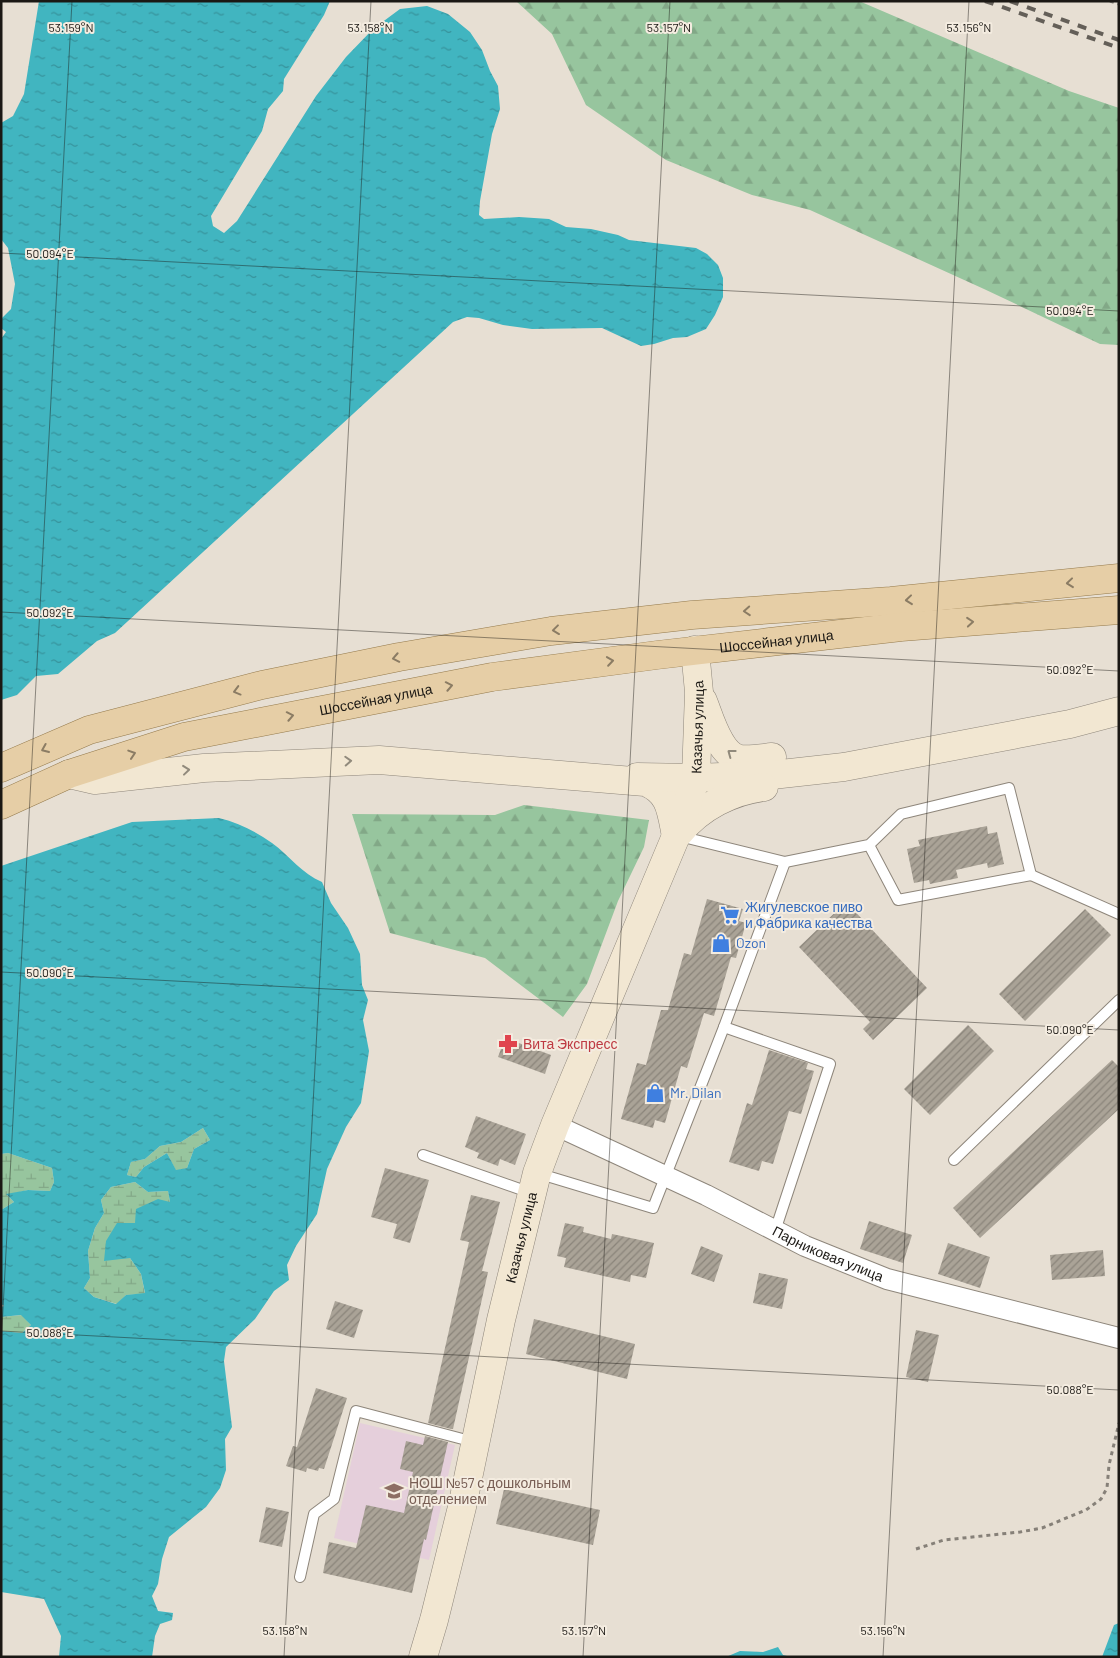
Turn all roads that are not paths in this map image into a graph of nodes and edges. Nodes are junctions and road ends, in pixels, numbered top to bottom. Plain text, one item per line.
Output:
1 (1119, 578) edge
2 (1119, 610) edge
3 (692, 615) junction
4 (695, 650) junction
5 (699, 692) junction
6 (1119, 711) edge
7 (900, 756) junction
8 (1, 768) edge
9 (828, 769) junction
10 (498, 770) junction
11 (69, 774) junction
12 (696, 778) junction
13 (1, 805) edge
14 (676, 836) junction
15 (870, 845) junction
16 (785, 862) junction
17 (1031, 875) junction
18 (1119, 914) edge
19 (1119, 1000) edge
20 (724, 1027) junction
21 (555, 1125) junction
22 (423, 1155) dead end
23 (954, 1160) dead end
24 (665, 1177) junction
25 (535, 1183) junction
26 (775, 1231) junction
27 (1119, 1338) edge
28 (475, 1443) junction
29 (300, 1577) dead end
30 (423, 1657) edge

1 -> 3 main road
4 -> 2 main road, Шоссейная улица
3 - 4 main road, Казачья улица
3 -> 8 main road
4 - 5 main road, Казачья улица
11 -> 4 main road, Шоссейная улица
7 -> 5 main road
5 - 12 main road, Казачья улица
6 - 7 main road
7 - 9 main road
9 - 12 main road
9 - 14 main road, Казачья улица
11 -> 10 main road
10 - 12 main road
10 - 14 main road
11 - 13 main road, Шоссейная улица
12 - 14 main road, Казачья улица
14 - 16 lane
14 - 21 main road, Казачья улица
15 - 16 lane
15 - 17 lane
15 - 17 lane
16 - 20 lane
17 - 18 lane
19 - 23 lane
20 - 24 lane
20 - 26 lane
21 - 24 street, Парниковая улица
21 - 25 main road, Казачья улица
22 - 25 lane
24 - 25 lane
24 - 26 street, Парниковая улица
25 - 28 main road, Казачья улица
26 - 27 street, Парниковая улица
28 - 29 lane
28 - 30 main road, Казачья улица

